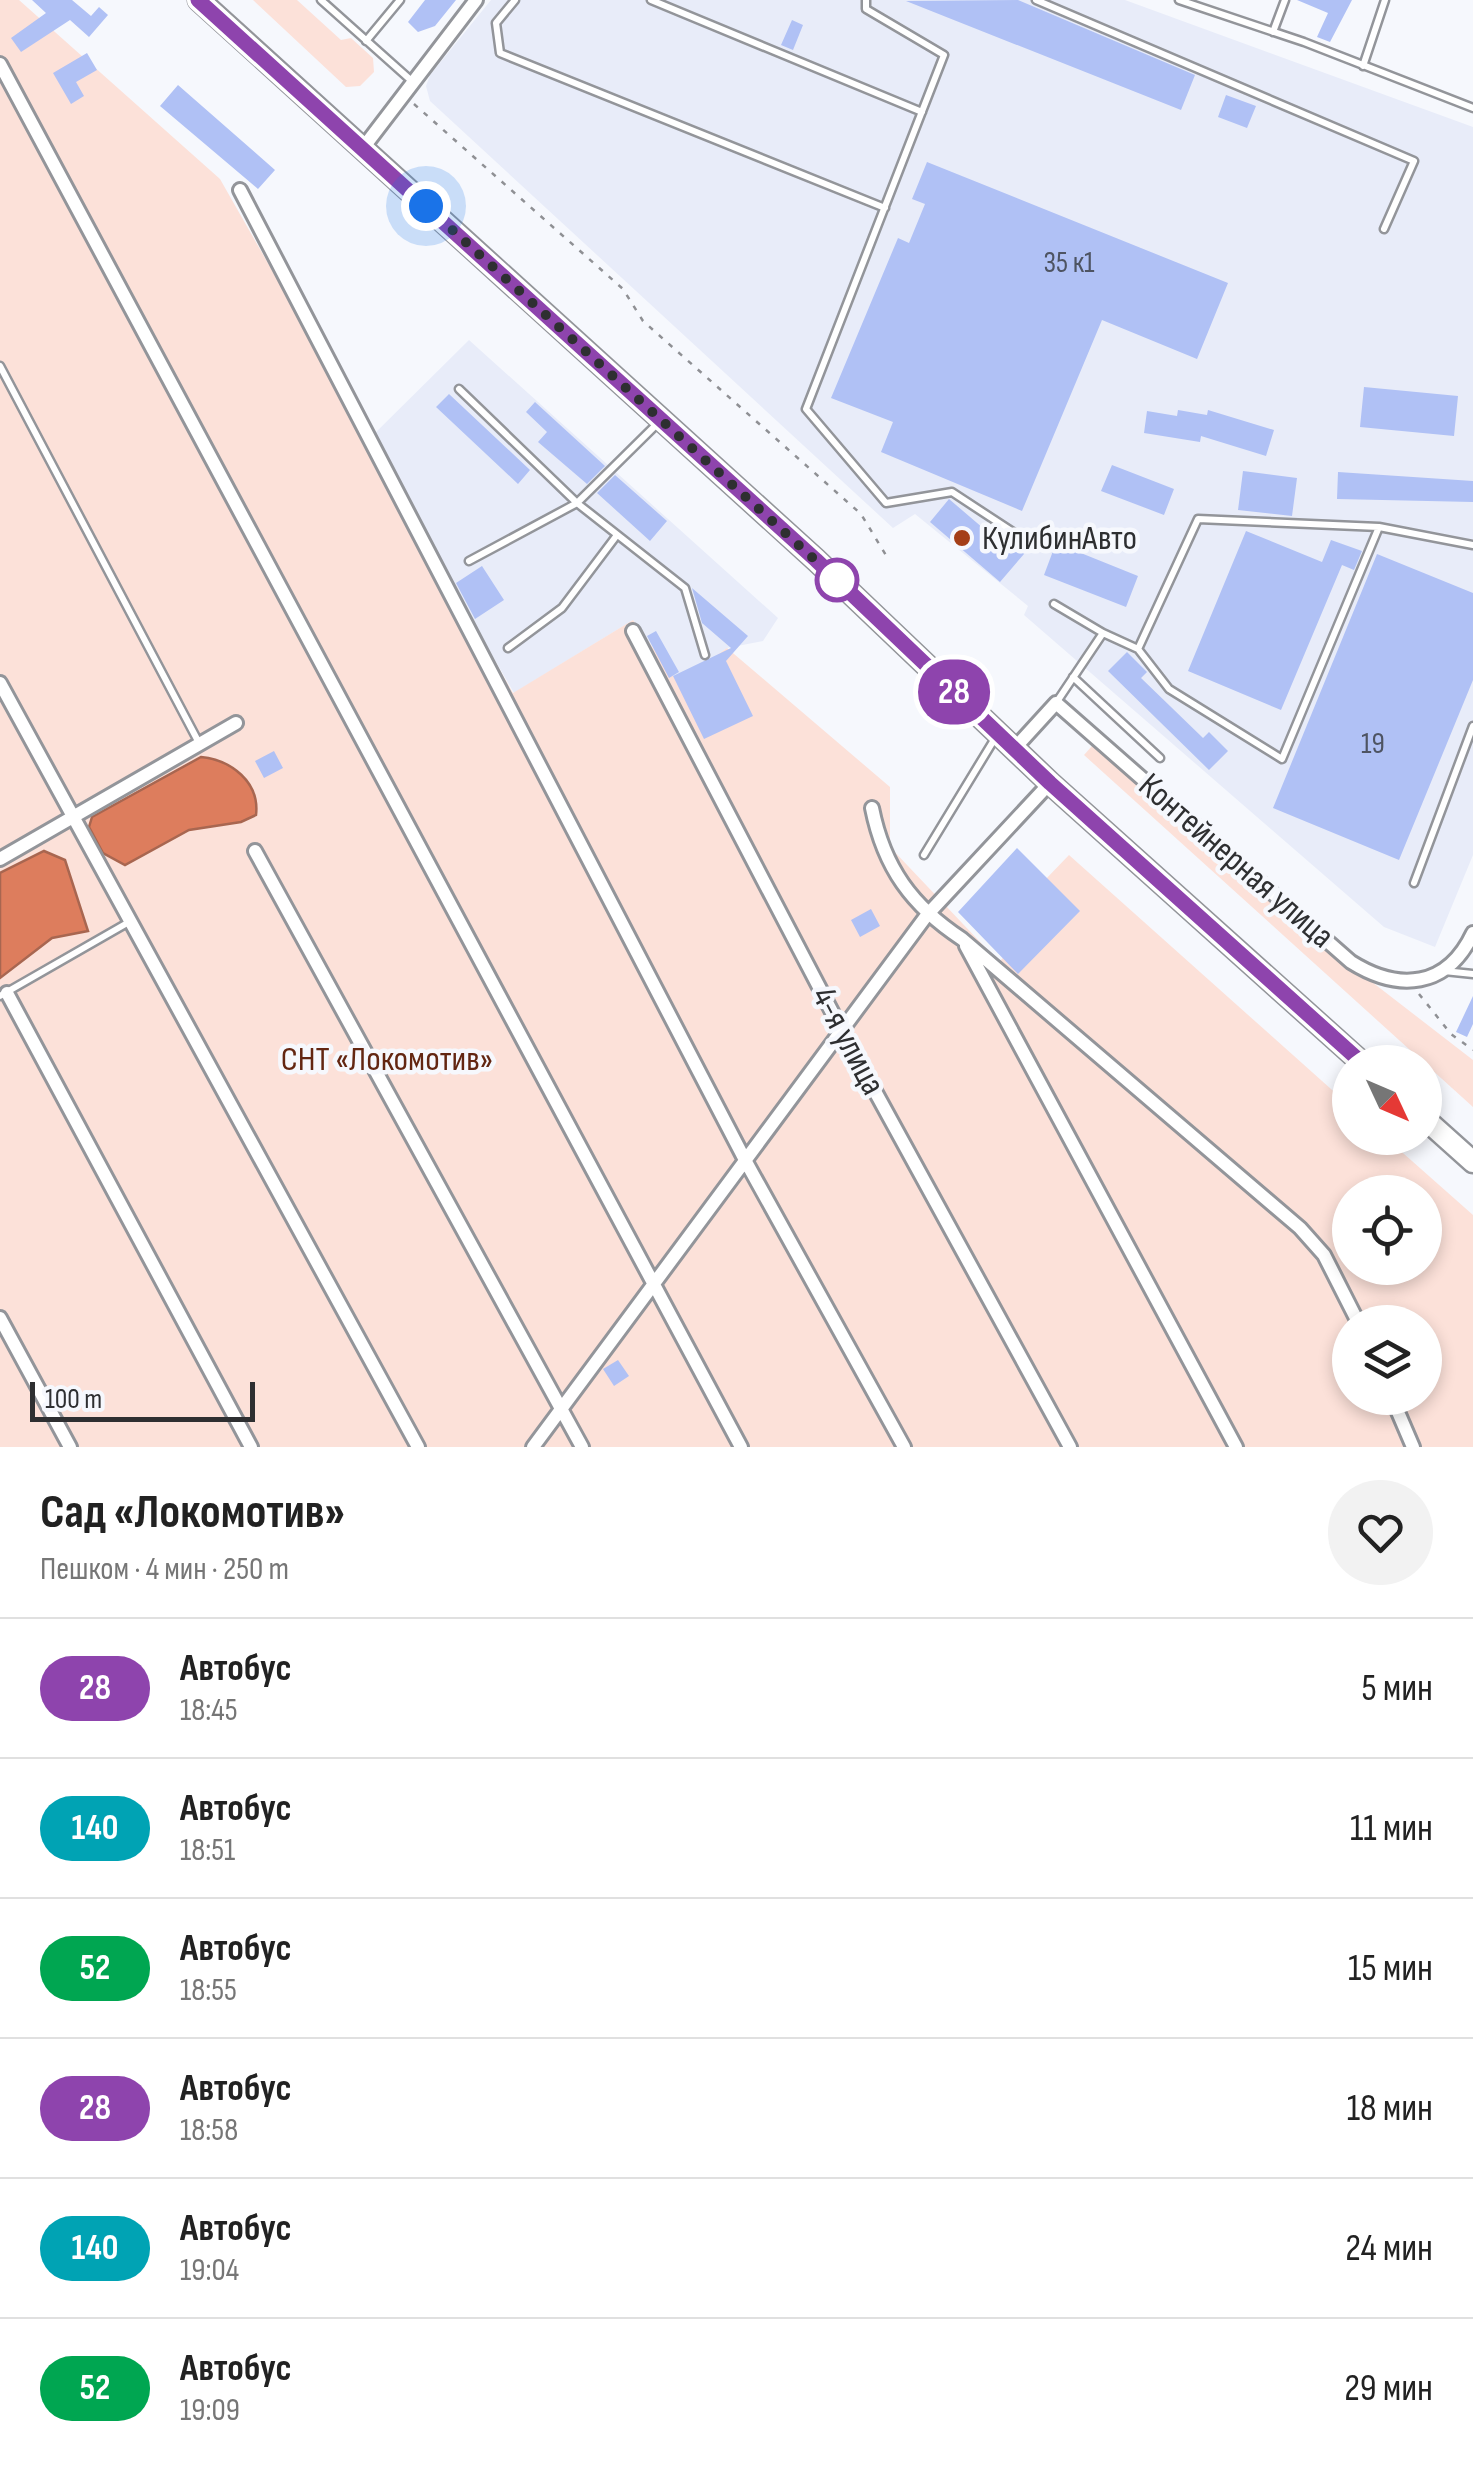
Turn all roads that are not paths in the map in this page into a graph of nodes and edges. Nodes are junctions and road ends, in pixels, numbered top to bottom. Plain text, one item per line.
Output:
1 (198, 0) edge
2 (321, 0) edge
3 (400, 0) edge
4 (476, 0) edge
5 (515, 0) edge
6 (650, 0) edge
7 (866, 0) edge
8 (1036, 0) edge
9 (1180, 0) edge
10 (1285, 0) edge
11 (1385, 0) edge
12 (1273, 32) junction
13 (366, 41) junction
14 (0, 64) edge
15 (1363, 66) junction
16 (415, 84) junction
17 (1473, 108) edge
18 (922, 112) junction
19 (363, 148) junction
20 (240, 190) dead end
21 (885, 208) junction
22 (1384, 229) dead end
23 (0, 366) edge
24 (459, 390) dead end
25 (662, 420) junction
26 (577, 503) junction
27 (1379, 527) junction
28 (617, 534) junction
29 (1028, 542) dead end
30 (1473, 545) edge
31 (470, 560) dead end
32 (1054, 604) dead end
33 (633, 631) dead end
34 (1103, 634) junction
35 (508, 648) dead end
36 (1138, 649) junction
37 (706, 655) dead end
38 (1073, 677) junction
39 (0, 683) edge
40 (1056, 703) junction
41 (236, 723) dead end
42 (1473, 726) edge
43 (998, 734) junction
44 (198, 741) junction
45 (1014, 750) junction
46 (1160, 758) dead end
47 (1050, 783) junction
48 (872, 808) dead end
49 (73, 818) junction
50 (255, 850) dead end
51 (924, 855) dead end
52 (0, 860) edge
53 (1414, 884) dead end
54 (927, 916) junction
55 (130, 922) junction
56 (1473, 933) edge
57 (962, 940) junction
58 (1443, 971) junction
59 (1473, 974) edge
60 (3, 994) edge
61 (842, 1031) junction
62 (1343, 1045) edge
63 (1442, 1135) edge
64 (745, 1160) junction
65 (1473, 1162) edge
66 (653, 1283) junction
67 (1349, 1305) edge
68 (0, 1318) edge
69 (560, 1406) junction
70 (1399, 1415) edge
71 (70, 1447) edge
72 (250, 1447) edge
73 (418, 1447) edge
74 (533, 1447) edge
75 (582, 1447) edge
76 (741, 1447) edge
77 (904, 1447) edge
78 (1070, 1447) edge
79 (1236, 1447) edge
80 (1413, 1447) edge

1 - 19 main road
2 - 13 lane
3 - 13 lane
4 - 16 street
5 - 21 lane
6 - 18 lane
7 - 18 lane
8 - 22 lane
9 - 12 lane
10 - 12 lane
11 - 15 lane
12 - 15 lane
13 - 16 lane
14 - 66 street
15 - 17 lane
16 - 19 street
18 - 21 lane
19 - 25 main road
20 - 64 street
21 - 29 lane
23 - 44 lane
24 - 26 lane
25 - 26 lane
25 - 43 main road
26 - 28 lane
26 - 31 lane
27 - 30 lane
27 - 36 lane
27 - 36 lane
28 - 35 lane
28 - 37 lane
32 - 34 lane
33 - 61 street, 4-я улица
34 - 36 lane
34 - 38 lane
38 - 40 lane
38 - 46 lane
39 - 49 street
40 - 45 street
40 - 58 street, Контейнерная улица
41 - 44 street
42 - 53 lane
43 - 45 main road
43 - 51 lane
44 - 49 street
45 - 47 main road
47 - 54 street
47 - 62 main road
48 - 54 street
49 - 52 street
49 - 55 street
50 - 69 street
54 - 57 street
54 - 61 street
55 - 60 lane
55 - 73 street
56 - 58 street
57 - 67 street
57 - 79 street
58 - 59 lane
60 - 72 street
61 - 64 street
61 - 78 street, 4-я улица
63 - 65 main road
64 - 66 street
64 - 77 street
66 - 69 street
66 - 76 street
68 - 71 street
69 - 74 street
69 - 75 street
70 - 80 street

